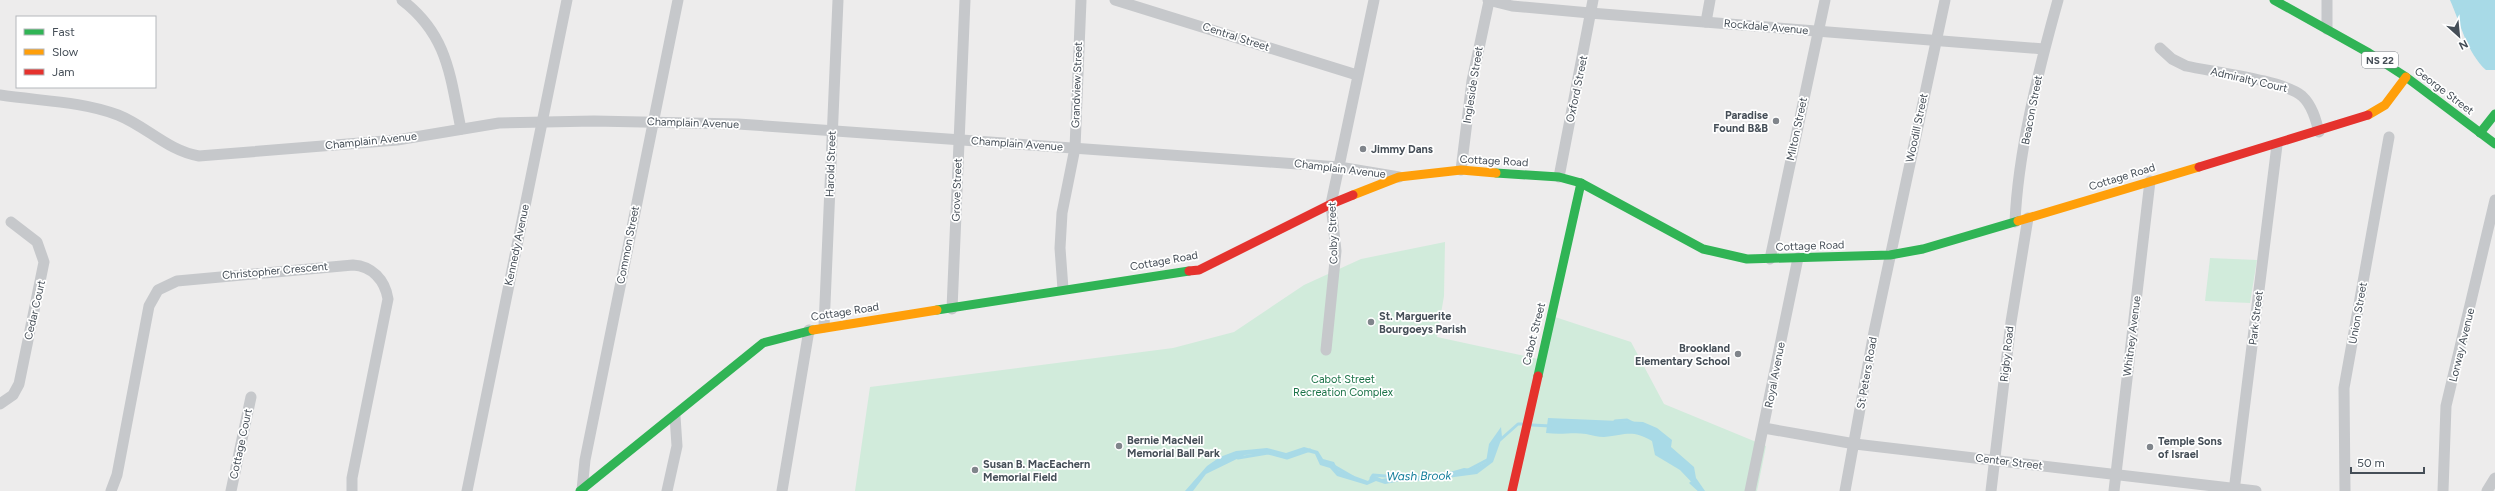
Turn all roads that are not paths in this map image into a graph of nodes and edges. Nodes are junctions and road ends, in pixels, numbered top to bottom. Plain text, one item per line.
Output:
1 (402, 0) edge
2 (568, 0) edge
3 (678, 0) edge
4 (838, 0) edge
5 (965, 0) edge
6 (1081, 0) edge
7 (1115, 0) edge
8 (1374, 0) edge
9 (1489, 0) edge
10 (1593, 0) edge
11 (1710, 0) edge
12 (1825, 0) edge
13 (1945, 0) edge
14 (2058, 0) edge
15 (2274, 0) edge
16 (2327, 0) edge
17 (1590, 13) junction
18 (1706, 22) junction
19 (2327, 29) junction
20 (1818, 32) junction
21 (1936, 41) junction
22 (2160, 48) dead end
23 (2044, 50) junction
24 (1357, 75) junction
25 (2406, 77) junction
26 (0, 95) edge
27 (2495, 114) edge
28 (543, 121) junction
29 (653, 122) junction
30 (461, 129) junction
31 (832, 130) junction
32 (2319, 132) junction
33 (2480, 133) junction
34 (2389, 137) dead end
35 (959, 140) junction
36 (2495, 144) edge
37 (2277, 145) junction
38 (1074, 148) junction
39 (1339, 167) junction
40 (1461, 170) junction
41 (1399, 177) junction
42 (1559, 177) junction
43 (2150, 181) junction
44 (1581, 183) junction
45 (2495, 200) edge
46 (1331, 204) junction
47 (2028, 218) junction
48 (11, 222) dead end
49 (2015, 222) junction
50 (1890, 255) junction
51 (1798, 258) junction
52 (1770, 259) junction
53 (1063, 289) junction
54 (952, 309) junction
55 (824, 327) junction
56 (809, 330) junction
57 (1326, 350) dead end
58 (251, 397) dead end
59 (0, 404) edge
60 (675, 416) junction
61 (1764, 428) junction
62 (1855, 444) junction
63 (1996, 461) junction
64 (2116, 475) junction
65 (2495, 478) edge
66 (581, 490) edge
67 (2234, 490) edge
68 (111, 491) edge
69 (231, 491) edge
70 (352, 491) edge
71 (467, 491) edge
72 (667, 491) edge
73 (782, 491) edge
74 (1512, 491) edge
75 (1750, 491) edge
76 (1845, 491) edge
77 (1991, 491) edge
78 (2114, 491) edge
79 (2256, 491) edge
80 (2345, 491) edge
81 (2356, 491) edge
82 (2443, 491) edge
83 (2488, 491) edge

1 - 30 street
2 - 28 street, Kennedy Avenue
3 - 29 street, Common Street
4 - 31 street, Harold Street
5 - 35 street, Grove Street
6 - 38 street, Grandview Street
7 - 24 street, Central Street
8 - 24 street, Colby Street
9 - 17 street, Rockdale Avenue
9 - 40 street, Ingleside Street
10 - 17 street, Oxford Street
11 - 18 street
12 - 20 street, Milton Street
13 - 21 street, Woodill Street
14 - 23 street, Beacon Street
15 - 19 main road, George Street / NS 22
16 - 19 street
17 - 18 street, Rockdale Avenue
17 - 42 street, Oxford Street
18 - 20 street, Rockdale Avenue
19 - 25 main road, George Street / NS 22
20 - 21 street, Rockdale Avenue
20 - 52 street, Milton Street
21 - 23 street, Rockdale Avenue
21 - 50 street, Woodill Street
22 - 32 street, Admiralty Court
23 - 49 street, Beacon Street
24 - 39 street, Colby Street
25 - 32 main road, Cottage Road
25 - 33 main road, George Street / NS 22
26 - 30 street, Champlain Avenue
27 - 33 main road
28 - 29 street, Champlain Avenue
28 - 30 street, Champlain Avenue
28 - 71 street, Kennedy Avenue
29 - 31 street, Champlain Avenue
29 - 66 street, Common Street
31 - 35 street, Champlain Avenue
31 - 55 street, Harold Street
32 - 37 main road, Cottage Road
33 - 36 main road, George Street / NS 22
34 - 80 street, Union Street
35 - 38 street, Champlain Avenue
35 - 54 street, Grove Street
37 - 43 main road, Cottage Road
37 - 67 street, Park Street
38 - 39 street, Champlain Avenue
38 - 53 street, Grandview Street
39 - 41 street, Champlain Avenue
39 - 46 street, Colby Street
40 - 41 main road, Cottage Road
40 - 42 main road, Cottage Road
41 - 46 main road, Cottage Road
42 - 44 main road, Cottage Road
43 - 47 main road, Cottage Road
43 - 64 street, Whitney Avenue
44 - 52 main road, Cottage Road
44 - 74 main road, Cabot Street
45 - 82 street, Lorway Avenue
46 - 53 main road, Cottage Road
46 - 57 street, Colby Street
47 - 49 main road, Cottage Road
47 - 63 street, Rigby Road
48 - 59 street, Cedar Court
49 - 50 main road, Cottage Road
50 - 51 main road, Cottage Road
50 - 62 street, St Peters Road
51 - 52 main road, Cottage Road
51 - 61 street, Royal Avenue
53 - 54 main road, Cottage Road
54 - 55 main road, Cottage Road
55 - 56 main road, Cottage Road
56 - 60 main road, Cottage Road
56 - 73 street
58 - 69 street, Cottage Court
60 - 66 main road, Cottage Road
60 - 72 street
61 - 62 street, Center Street
61 - 75 street, Royal Avenue
62 - 63 street, Center Street
62 - 76 street, St Peters Road
63 - 64 street, Center Street
63 - 77 street, Rigby Road
64 - 67 street, Center Street
64 - 78 street, Whitney Avenue
65 - 83 street
67 - 79 street, Center Street
68 - 70 street, Christopher Crescent
80 - 81 street

